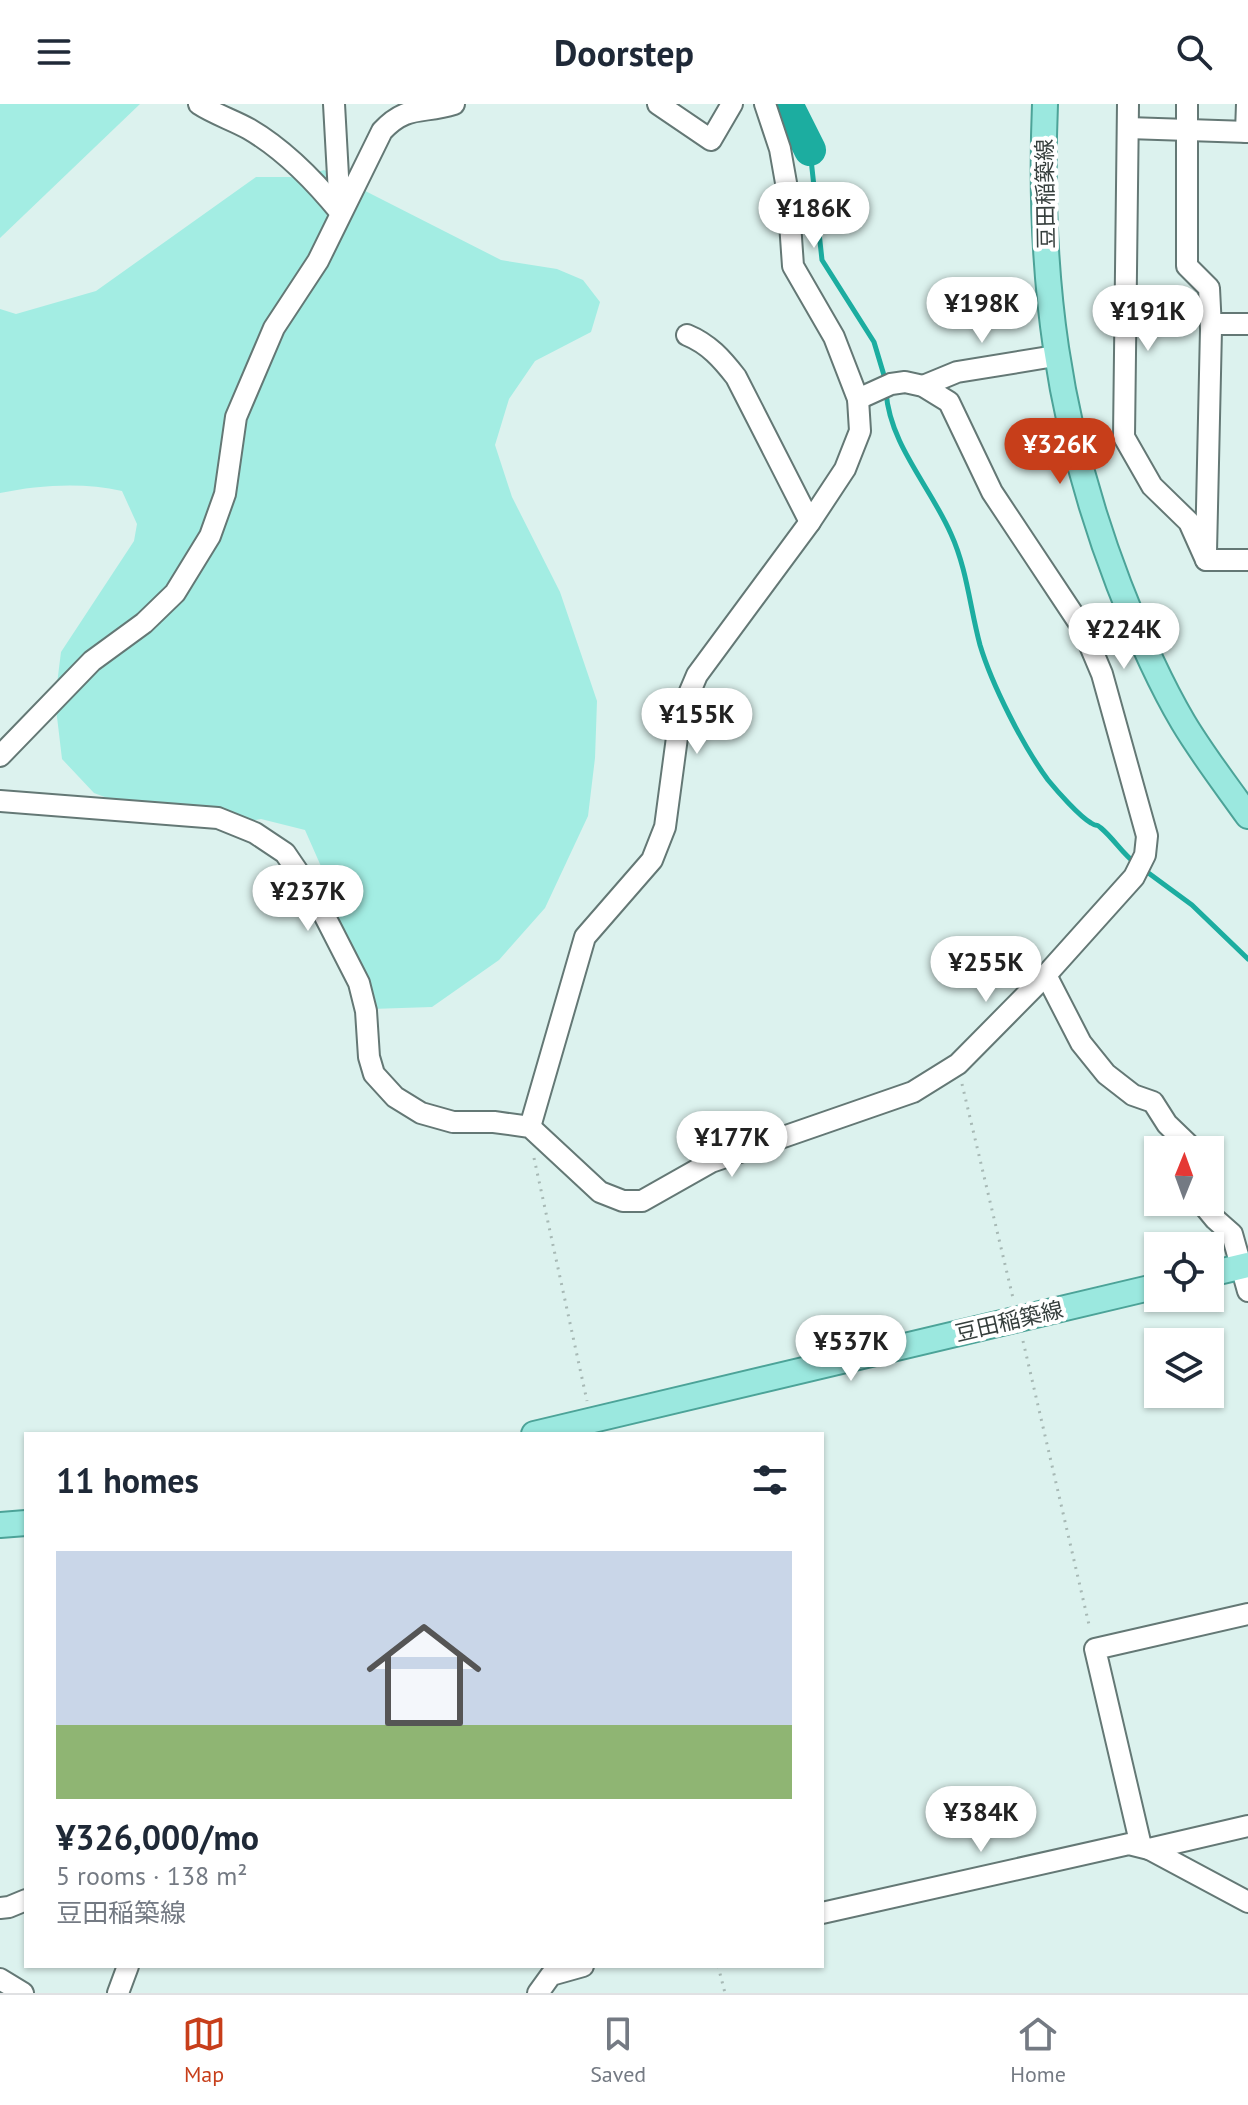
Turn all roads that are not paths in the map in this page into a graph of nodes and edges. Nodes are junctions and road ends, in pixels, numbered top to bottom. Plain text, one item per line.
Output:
1 (199, 104) edge
2 (334, 104) edge
3 (454, 104) edge
4 (658, 104) edge
5 (732, 104) edge
6 (765, 104) edge
7 (1045, 104) edge
8 (1128, 104) edge
9 (1187, 104) edge
10 (1247, 104) edge
11 (1128, 128) junction
12 (1187, 129) junction
13 (1247, 132) edge
14 (340, 212) junction
15 (1211, 324) junction
16 (1248, 324) edge
17 (687, 335) dead end
18 (1055, 356) junction
19 (923, 386) junction
20 (858, 399) junction
21 (810, 522) junction
22 (1206, 560) junction
23 (1248, 560) edge
24 (0, 756) edge
25 (0, 801) edge
26 (1248, 816) edge
27 (1046, 975) junction
28 (530, 1127) junction
29 (1179, 1136) edge
30 (1215, 1216) edge
31 (1245, 1266) edge
32 (1224, 1271) edge
33 (1144, 1289) edge
34 (1248, 1291) edge
35 (543, 1432) edge
36 (24, 1523) edge
37 (0, 1525) edge
38 (1248, 1614) edge
39 (1248, 1826) edge
40 (1145, 1848) junction
41 (24, 1901) edge
42 (1248, 1902) edge
43 (0, 1908) edge
44 (824, 1913) edge
45 (127, 1968) edge
46 (576, 1968) edge
47 (0, 1979) edge
48 (23, 1993) edge
49 (118, 1993) edge
50 (538, 1993) edge

1 - 14 street
2 - 14 street
3 - 14 street
4 - 5 street
6 - 20 street
7 - 18 main road, 豆田稲築線
8 - 11 street
9 - 12 street
10 - 13 street
11 - 12 street
11 - 22 street
12 - 13 street
12 - 15 street
14 - 24 street
15 - 16 street
15 - 22 street
17 - 21 street
18 - 19 street
18 - 26 main road, 豆田稲築線
19 - 20 street
19 - 27 street
20 - 21 street
21 - 28 street
22 - 23 street
25 - 28 street
27 - 28 street
27 - 29 street
30 - 31 street
31 - 32 main road
31 - 34 street
33 - 35 main road, 豆田稲築線
36 - 37 main road
38 - 40 street
39 - 40 street
40 - 42 street
40 - 44 street
41 - 43 street
45 - 49 street
46 - 50 street
47 - 48 street

